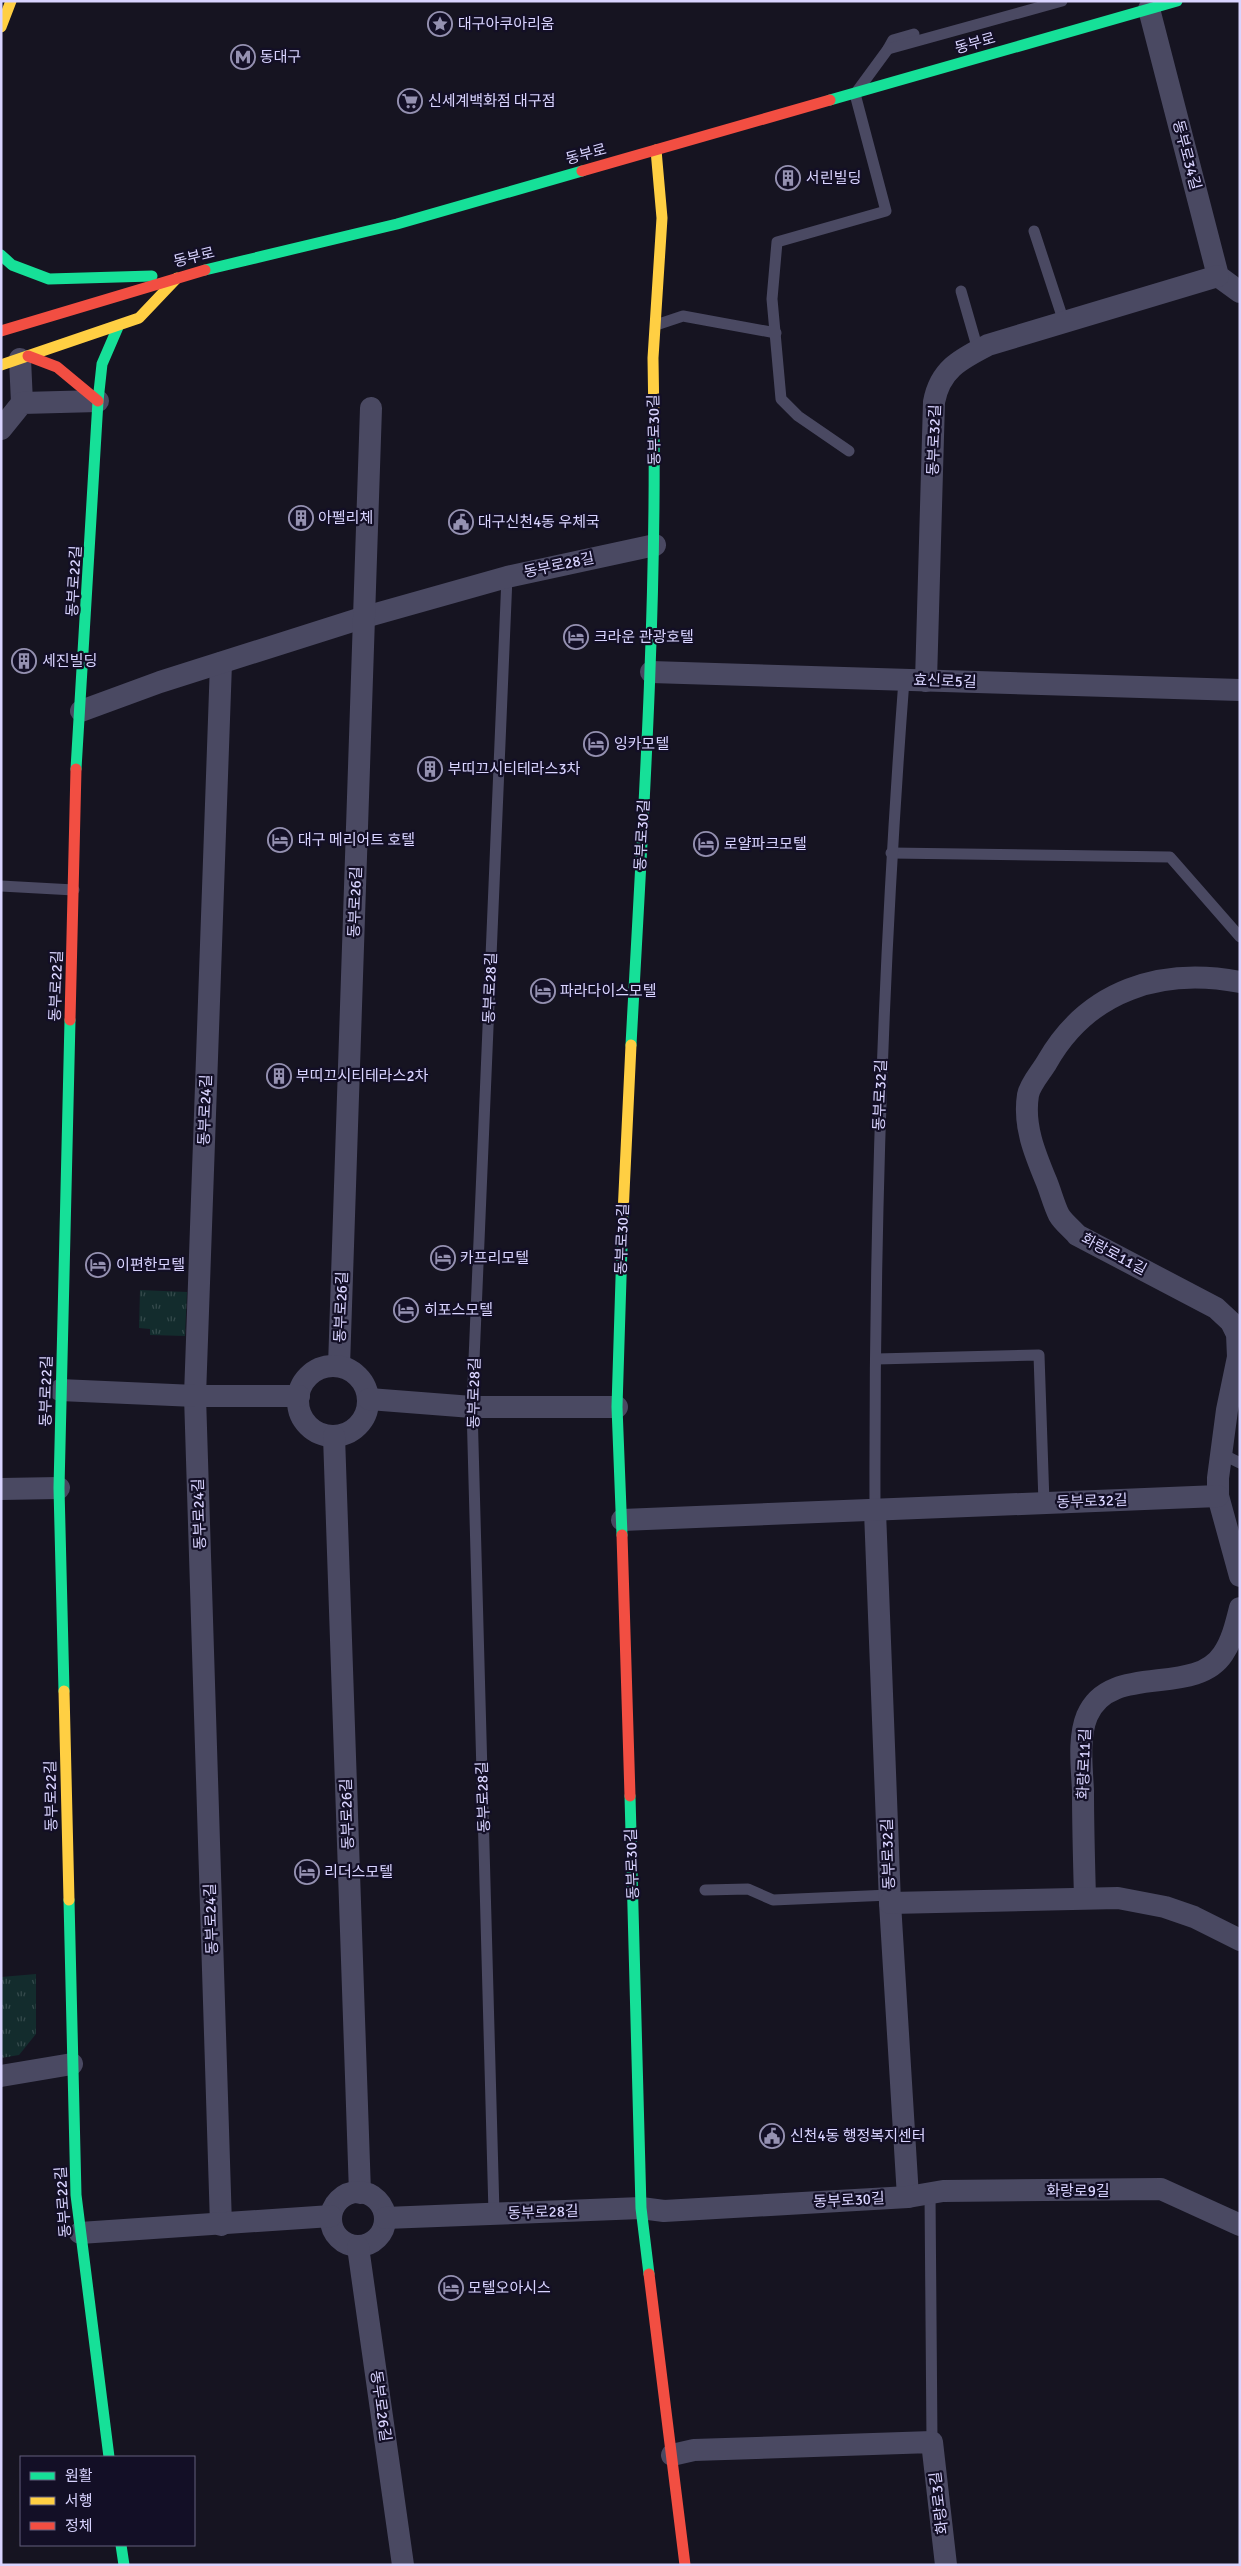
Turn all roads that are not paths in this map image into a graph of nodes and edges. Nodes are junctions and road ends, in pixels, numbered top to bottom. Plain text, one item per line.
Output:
1 (11, 1) edge
2 (1036, 1) edge
3 (1062, 1) edge
4 (1177, 1) edge
5 (1149, 8) junction
6 (1, 27) edge
7 (888, 49) junction
8 (855, 94) junction
9 (656, 150) junction
10 (1034, 231) dead end
11 (1, 255) edge
12 (178, 276) junction
13 (1218, 276) junction
14 (961, 291) dead end
15 (1240, 292) edge
16 (1064, 322) junction
17 (655, 326) junction
18 (118, 327) junction
19 (1, 330) edge
20 (776, 333) junction
21 (978, 350) junction
22 (16, 360) edge
23 (98, 401) junction
24 (22, 403) junction
25 (371, 408) dead end
26 (1, 429) edge
27 (849, 451) dead end
28 (655, 544) junction
29 (507, 577) junction
30 (365, 617) junction
31 (221, 663) junction
32 (651, 672) junction
33 (904, 680) junction
34 (926, 681) junction
35 (1240, 690) edge
36 (81, 711) junction
37 (891, 853) junction
38 (1, 886) edge
39 (74, 890) junction
40 (1240, 937) edge
41 (1240, 982) edge
42 (876, 1359) junction
43 (339, 1366) junction
44 (60, 1390) junction
45 (195, 1396) junction
46 (298, 1396) junction
47 (369, 1399) junction
48 (472, 1407) junction
49 (616, 1407) junction
50 (334, 1436) junction
51 (1220, 1453) junction
52 (1240, 1463) edge
53 (59, 1488) junction
54 (1, 1489) edge
55 (1218, 1496) junction
56 (1044, 1503) junction
57 (875, 1511) junction
58 (622, 1520) junction
59 (1235, 1533) edge
60 (1240, 1576) edge
61 (1240, 1608) edge
62 (705, 1890) dead end
63 (1085, 1898) junction
64 (890, 1899) junction
65 (1240, 1940) edge
66 (72, 2064) junction
67 (1, 2076) edge
68 (360, 2193) junction
69 (919, 2195) junction
70 (641, 2208) junction
71 (494, 2213) junction
72 (331, 2216) junction
73 (385, 2218) junction
74 (221, 2225) junction
75 (1240, 2225) edge
76 (80, 2233) junction
77 (358, 2246) junction
78 (932, 2442) junction
79 (672, 2455) junction
80 (110, 2456) edge
81 (121, 2546) edge
82 (124, 2565) edge
83 (403, 2565) edge
84 (685, 2565) edge
85 (946, 2565) edge

1 - 6 main road
2 - 7 lane
3 - 7 lane
4 - 5 main road, 동부로
5 - 8 main road, 동부로
5 - 13 street, 동부로34길
7 - 8 lane
8 - 9 main road, 동부로
8 - 20 lane
9 - 12 main road, 동부로
9 - 17 main road, 동부로30길
10 - 16 lane
11 - 12 main road
12 - 18 main road
12 - 19 main road, 동부로
13 - 15 street
13 - 16 street, 동부로32길
14 - 21 lane
16 - 21 street, 동부로32길
17 - 20 lane
17 - 28 main road, 동부로30길
18 - 22 main road
18 - 23 main road, 동부로22길
20 - 27 lane
21 - 34 street, 동부로32길
22 - 23 main road
22 - 24 street
23 - 24 street
23 - 36 main road, 동부로22길
24 - 26 street
25 - 30 street, 동부로26길
28 - 29 street, 동부로28길
28 - 32 main road, 동부로30길
29 - 30 street
29 - 48 lane, 동부로28길
30 - 31 street
30 - 43 street, 동부로26길
31 - 36 street
31 - 45 street, 동부로24길
32 - 33 street, 효신로5길
32 - 49 main road, 동부로30길
33 - 34 street, 효신로5길
33 - 37 lane, 동부로32길
34 - 35 street, 효신로5길
36 - 39 main road, 동부로22길
37 - 40 lane
37 - 42 lane, 동부로32길
38 - 39 lane
39 - 44 main road, 동부로22길
41 - 51 street, 화랑로11길
42 - 56 lane
42 - 57 lane, 동부로32길
43 - 46 street
43 - 47 street
44 - 45 street
44 - 53 main road, 동부로22길
45 - 46 street
45 - 74 street, 동부로24길
46 - 50 street
47 - 48 street
47 - 50 street
48 - 49 street
48 - 71 lane, 동부로28길
49 - 58 main road, 동부로30길
50 - 68 street, 동부로26길
51 - 52 lane
51 - 55 street, 화랑로11길
53 - 54 street
53 - 66 main road, 동부로22길
55 - 56 street, 동부로32길
55 - 59 street, 화랑로11길
56 - 57 street, 동부로32길
57 - 58 street
57 - 64 street, 동부로32길
58 - 70 main road, 동부로30길
59 - 60 street, 화랑로11길
61 - 63 street, 화랑로11길
62 - 64 lane
63 - 64 street
63 - 65 street
64 - 69 street, 동부로32길
66 - 67 street
66 - 76 main road, 동부로22길
68 - 72 street
68 - 73 street
69 - 70 street, 동부로30길
69 - 75 street, 화랑로9길
69 - 78 lane
70 - 71 street, 동부로28길
70 - 79 main road, 동부로30길
71 - 73 street
72 - 74 street
72 - 77 street
73 - 77 street
74 - 76 street
76 - 80 main road, 동부로22길
77 - 83 street, 동부로26길
78 - 79 street
78 - 85 street, 화랑로3길
79 - 84 main road, 동부로30길
81 - 82 main road

